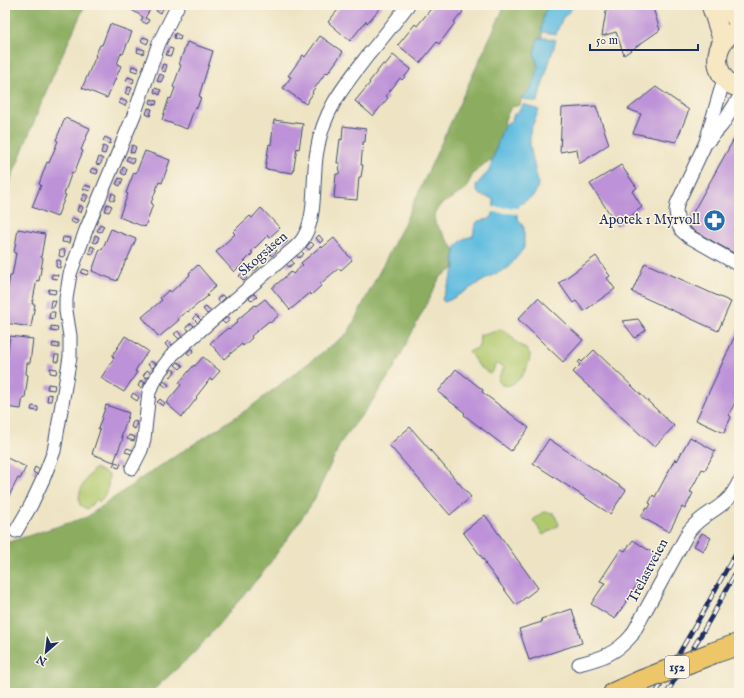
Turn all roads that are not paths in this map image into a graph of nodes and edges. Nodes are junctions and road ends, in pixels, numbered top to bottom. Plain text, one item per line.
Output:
1 (178, 5) edge
2 (408, 5) edge
3 (711, 5) edge
4 (727, 5) edge
5 (739, 23) edge
6 (739, 30) edge
7 (723, 41) junction
8 (732, 84) edge
9 (739, 98) edge
10 (706, 142) junction
11 (739, 265) edge
12 (132, 468) dead end
13 (739, 482) edge
14 (16, 531) dead end
15 (739, 644) edge
16 (579, 664) dead end
17 (614, 693) edge

1 - 14 street
2 - 12 street, Skogsåsen
3 - 7 main road
4 - 5 main road
6 - 7 main road
7 - 8 main road
8 - 10 street
9 - 10 street
10 - 11 street
13 - 16 street, Trelastveien
15 - 17 main road, 152, bridge

